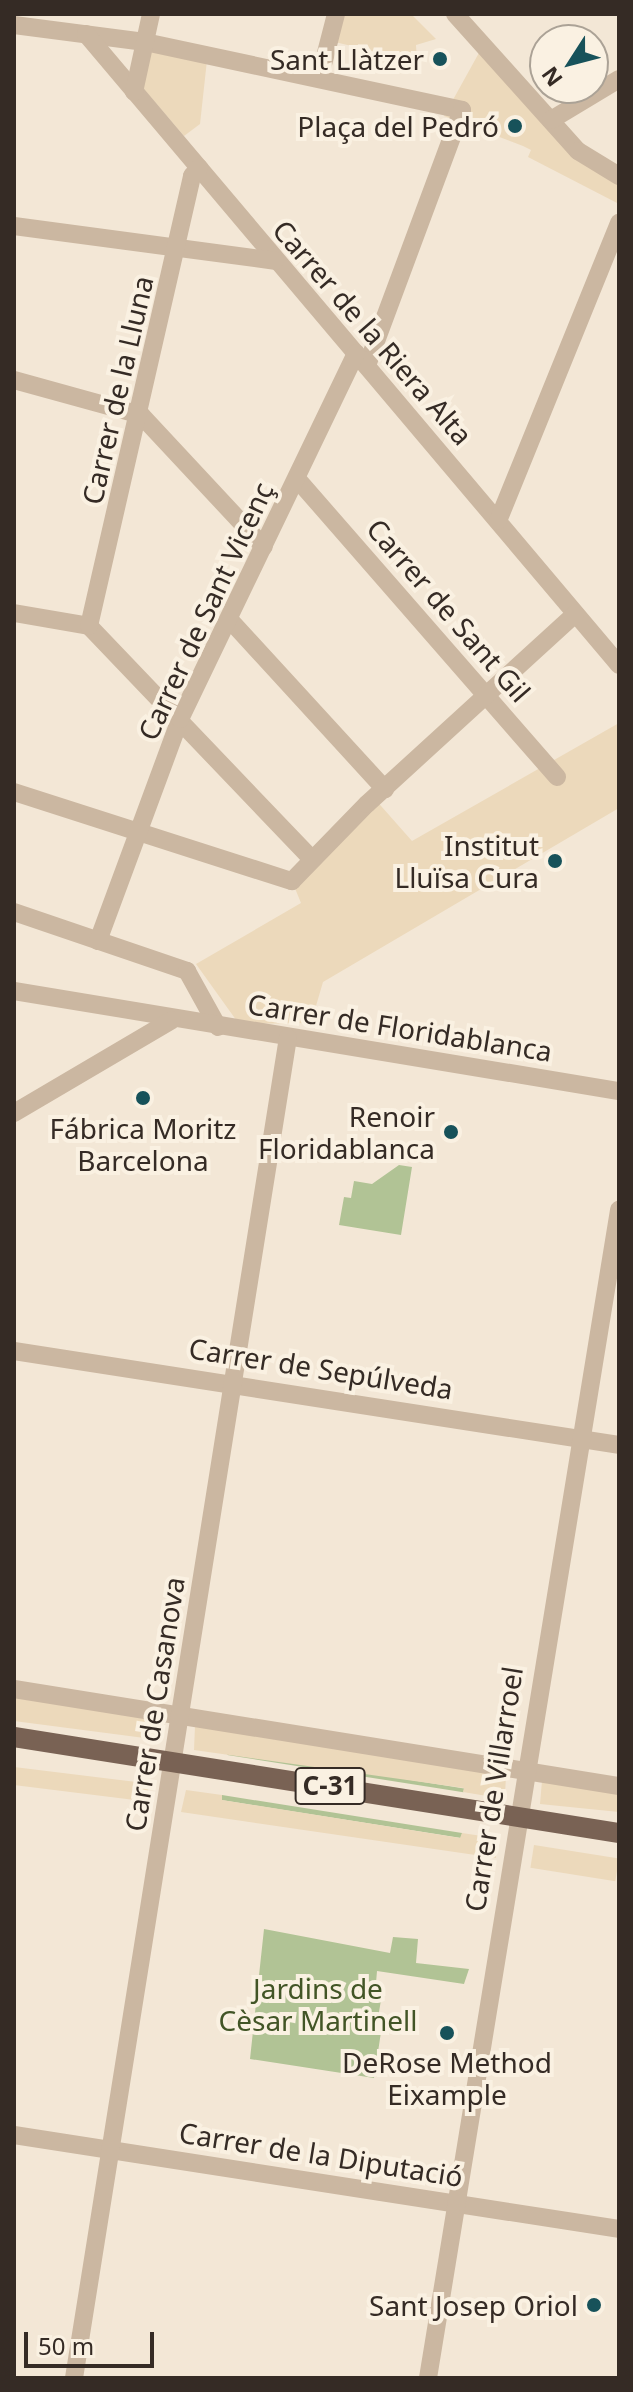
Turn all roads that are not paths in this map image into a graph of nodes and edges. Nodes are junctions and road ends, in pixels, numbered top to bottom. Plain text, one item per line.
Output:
1 (151, 14) edge
2 (336, 14) edge
3 (455, 14) edge
4 (14, 26) edge
5 (86, 34) junction
6 (145, 42) junction
7 (320, 76) junction
8 (619, 79) edge
9 (134, 92) junction
10 (551, 120) junction
11 (199, 168) junction
12 (619, 176) edge
13 (619, 223) edge
14 (14, 226) edge
15 (179, 247) junction
16 (275, 261) junction
17 (362, 360) junction
18 (14, 380) edge
19 (141, 415) junction
20 (298, 480) junction
21 (498, 521) junction
22 (264, 547) junction
23 (14, 613) edge
24 (575, 614) junction
25 (229, 619) junction
26 (89, 626) junction
27 (619, 665) edge
28 (486, 695) junction
29 (180, 719) junction
30 (557, 777) dead end
31 (385, 789) junction
32 (14, 792) edge
33 (141, 832) junction
34 (311, 858) junction
35 (14, 912) edge
36 (98, 941) junction
37 (14, 991) edge
38 (172, 1020) junction
39 (218, 1027) junction
40 (288, 1038) junction
41 (619, 1091) edge
42 (14, 1113) edge
43 (619, 1210) edge
44 (14, 1351) edge
45 (233, 1382) junction
46 (579, 1437) junction
47 (619, 1445) edge
48 (14, 1689) edge
49 (179, 1716) junction
50 (14, 1737) edge
51 (173, 1761) junction
52 (524, 1770) junction
53 (619, 1786) edge
54 (516, 1816) junction
55 (619, 1833) edge
56 (14, 2135) edge
57 (111, 2149) junction
58 (455, 2203) junction
59 (619, 2229) edge
60 (74, 2378) edge
61 (428, 2378) edge

1 - 6 street
2 - 7 street
3 - 10 street
4 - 5 street
5 - 6 street
5 - 9 street, Carrer de la Riera Alta
6 - 7 street
6 - 9 street
7 - 17 street, Carrer de Sant Vicenç
8 - 10 street
9 - 11 street, Carrer de la Riera Alta
10 - 12 street
11 - 15 street, Carrer de la Lluna
11 - 16 street, Carrer de la Riera Alta
13 - 21 street
14 - 15 street
15 - 16 street
15 - 19 street, Carrer de la Lluna
16 - 17 street, Carrer de la Riera Alta
17 - 20 street, Carrer de Sant Vicenç
17 - 21 street, Carrer de la Riera Alta
18 - 19 street
19 - 22 street
19 - 26 street, Carrer de la Lluna
20 - 22 street, Carrer de Sant Vicenç
20 - 28 street, Carrer de Sant Gil
21 - 24 street, Carrer de la Riera Alta
22 - 25 street, Carrer de Sant Vicenç
23 - 26 street
24 - 27 street, Carrer de la Riera Alta
24 - 28 street
25 - 29 street, Carrer de Sant Vicenç
25 - 31 street
26 - 29 street
28 - 30 street, Carrer de Sant Gil
28 - 31 street
29 - 33 street, Carrer de Sant Vicenç
29 - 34 street
31 - 34 street
32 - 33 street
33 - 34 street
33 - 36 street, Carrer de Sant Vicenç
35 - 36 street
36 - 39 street
37 - 38 street, Carrer de Floridablanca
38 - 39 street, Carrer de Floridablanca
38 - 42 street
39 - 40 street, Carrer de Floridablanca
40 - 41 street, Carrer de Floridablanca
40 - 45 street, Carrer de Casanova
43 - 46 street, Carrer de Villarroel
44 - 45 street, Carrer de Sepúlveda
45 - 46 street, Carrer de Sepúlveda
45 - 49 street, Carrer de Casanova
46 - 47 street, Carrer de Sepúlveda
46 - 52 street, Carrer de Villarroel
48 - 49 street
49 - 51 street, Carrer de Casanova
49 - 52 street
50 - 51 main road, C-31
51 - 54 main road, C-31
51 - 57 street, Carrer de Casanova
52 - 53 street
52 - 54 street, Carrer de Villarroel
54 - 55 main road, C-31
54 - 58 street, Carrer de Villarroel
56 - 57 street, Carrer de la Diputació
57 - 58 street, Carrer de la Diputació
57 - 60 street, Carrer de Casanova
58 - 59 street, Carrer de la Diputació
58 - 61 street, Carrer de Villarroel

